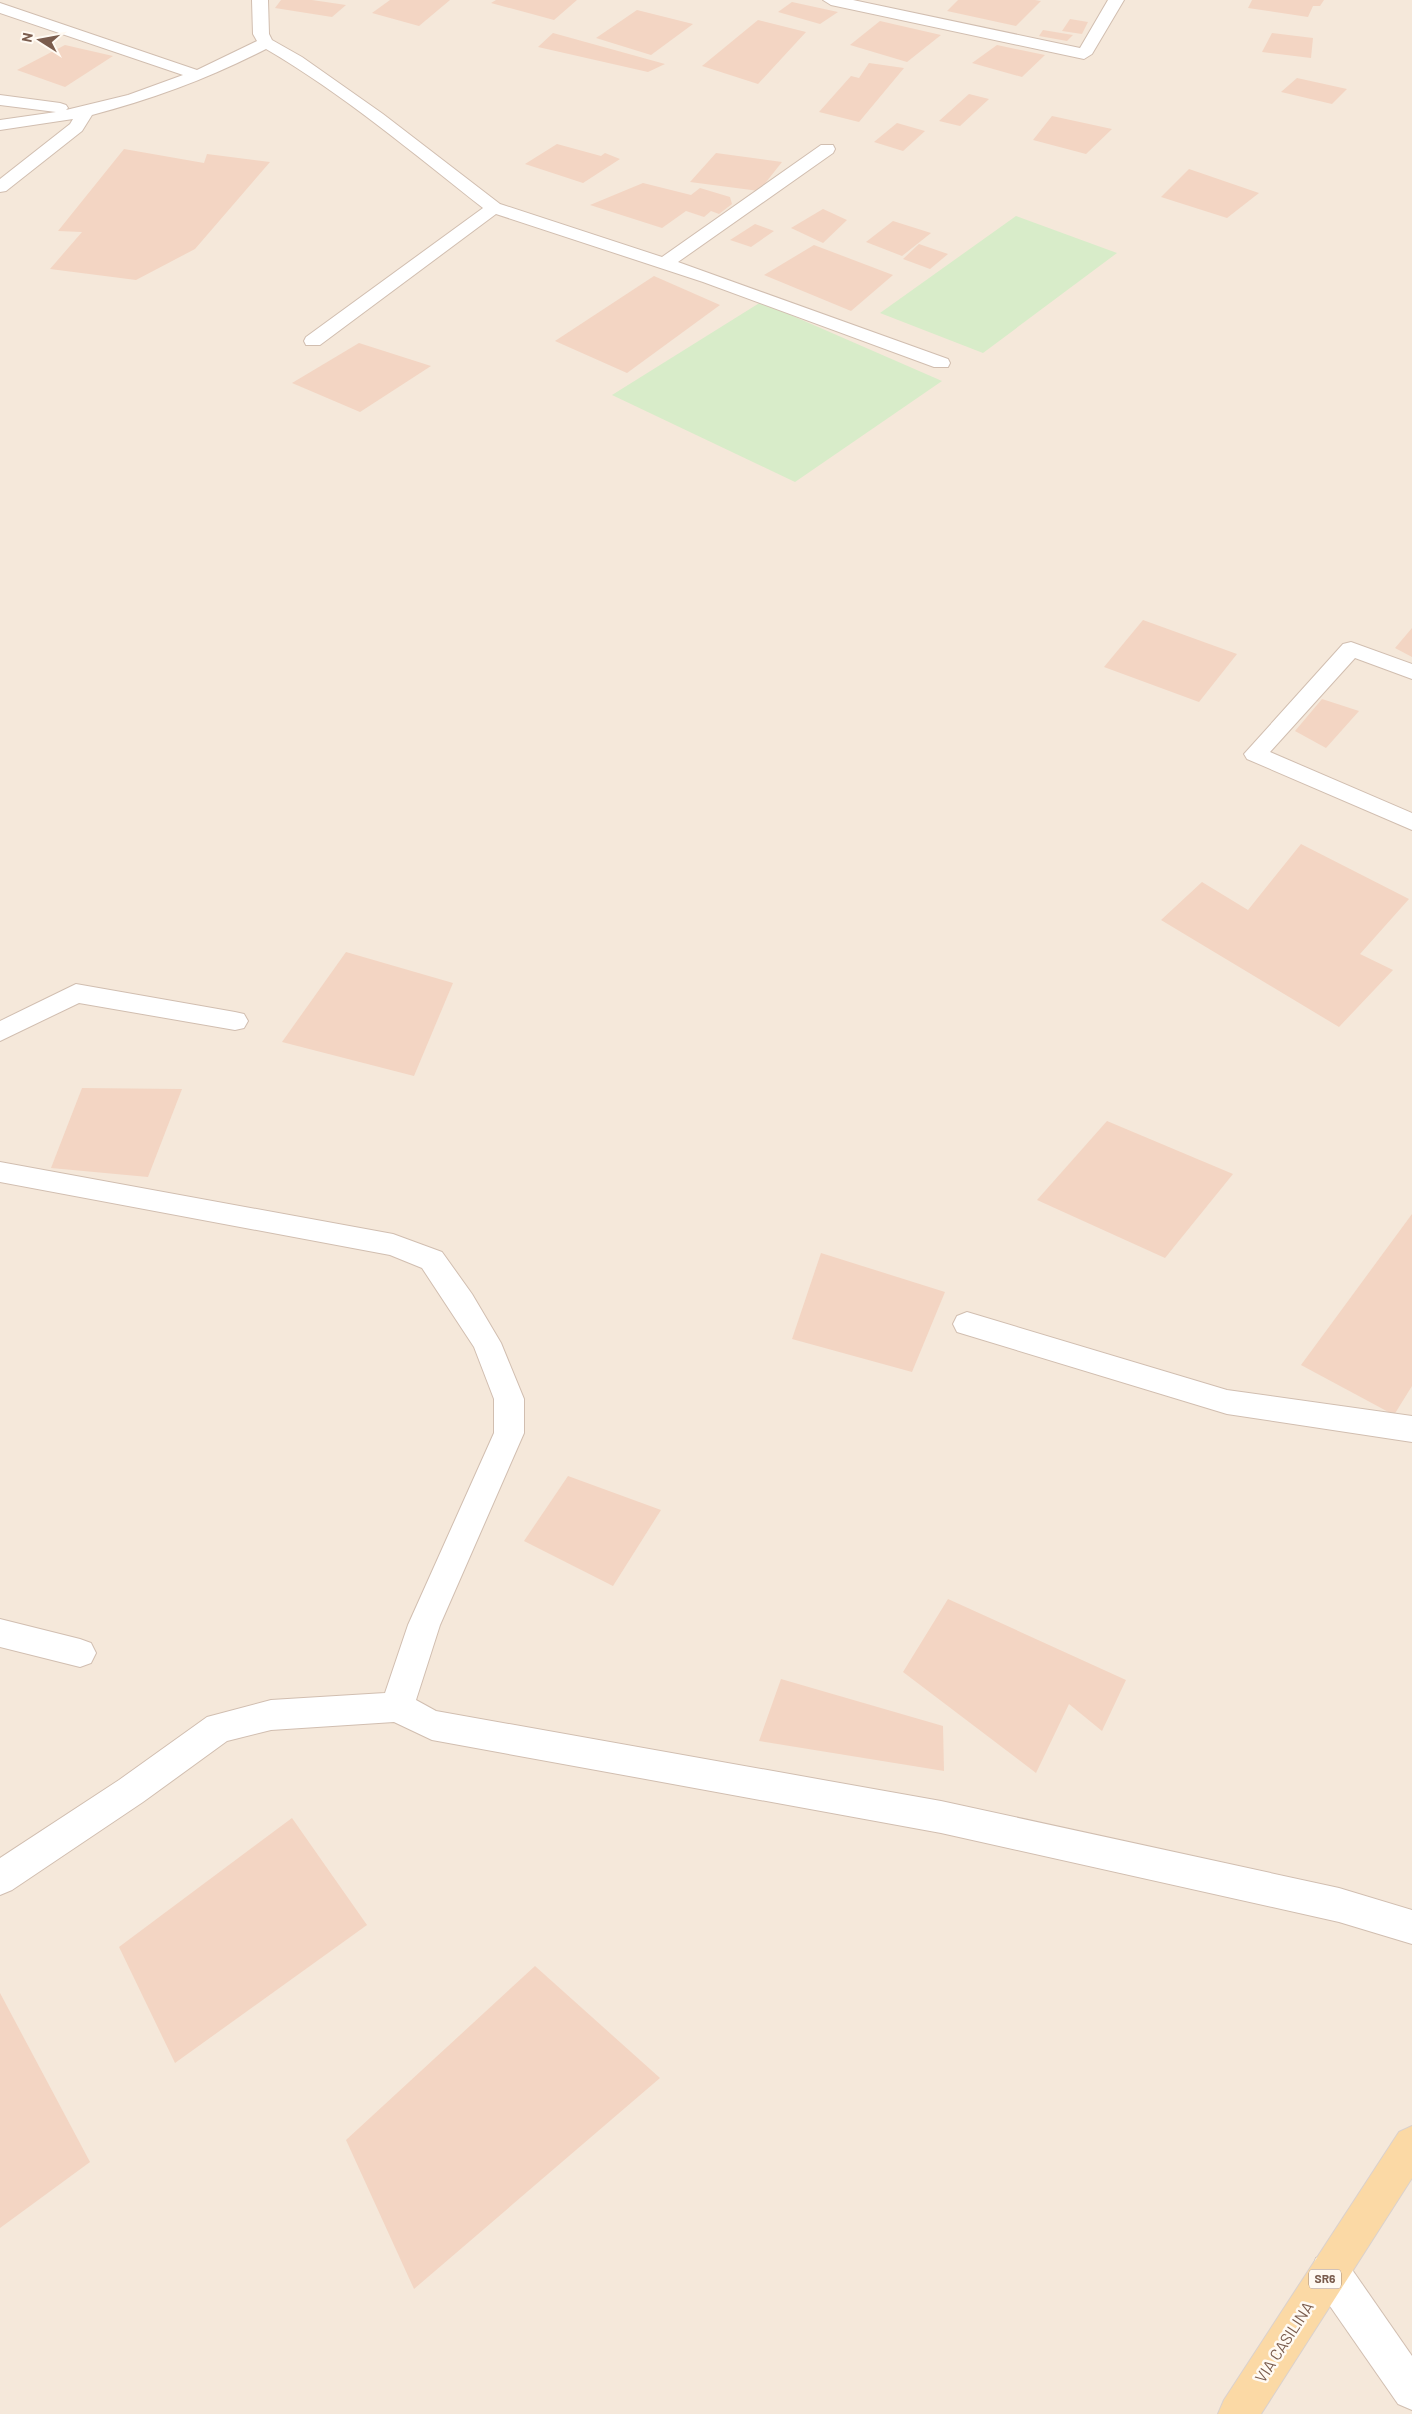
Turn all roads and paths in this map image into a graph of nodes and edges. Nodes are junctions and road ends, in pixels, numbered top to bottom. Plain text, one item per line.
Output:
1 (260, 0) edge
2 (832, 0) edge
3 (1116, 0) edge
4 (0, 8) edge
5 (266, 43) junction
6 (200, 76) junction
7 (0, 100) edge
8 (86, 112) junction
9 (0, 126) edge
10 (827, 149) dead end
11 (0, 187) edge
12 (494, 208) junction
13 (665, 263) junction
14 (313, 341) dead end
15 (941, 363) dead end
16 (1412, 672) edge
17 (1412, 822) edge
18 (235, 1021) dead end
19 (0, 1032) edge
20 (0, 1172) edge
21 (967, 1324) dead end
22 (1412, 1429) edge
23 (0, 1633) edge
24 (80, 1653) dead end
25 (397, 1707) junction
26 (0, 1878) edge
27 (1412, 1927) edge
28 (1412, 2145) edge
29 (1330, 2272) junction
30 (1412, 2390) edge
31 (1238, 2414) edge

1 - 5 street
2 - 3 street
4 - 6 street
5 - 6 street
5 - 12 street
6 - 8 street
7 - 8 street
8 - 9 street
8 - 11 street
10 - 13 street
12 - 13 street
12 - 14 street
13 - 15 street
16 - 17 street
18 - 19 street
20 - 25 street
21 - 22 street
23 - 24 street
25 - 26 street
25 - 27 street
28 - 29 main road, VIA CASILINA / SR6
29 - 30 street
29 - 31 main road, VIA CASILINA / SR6

